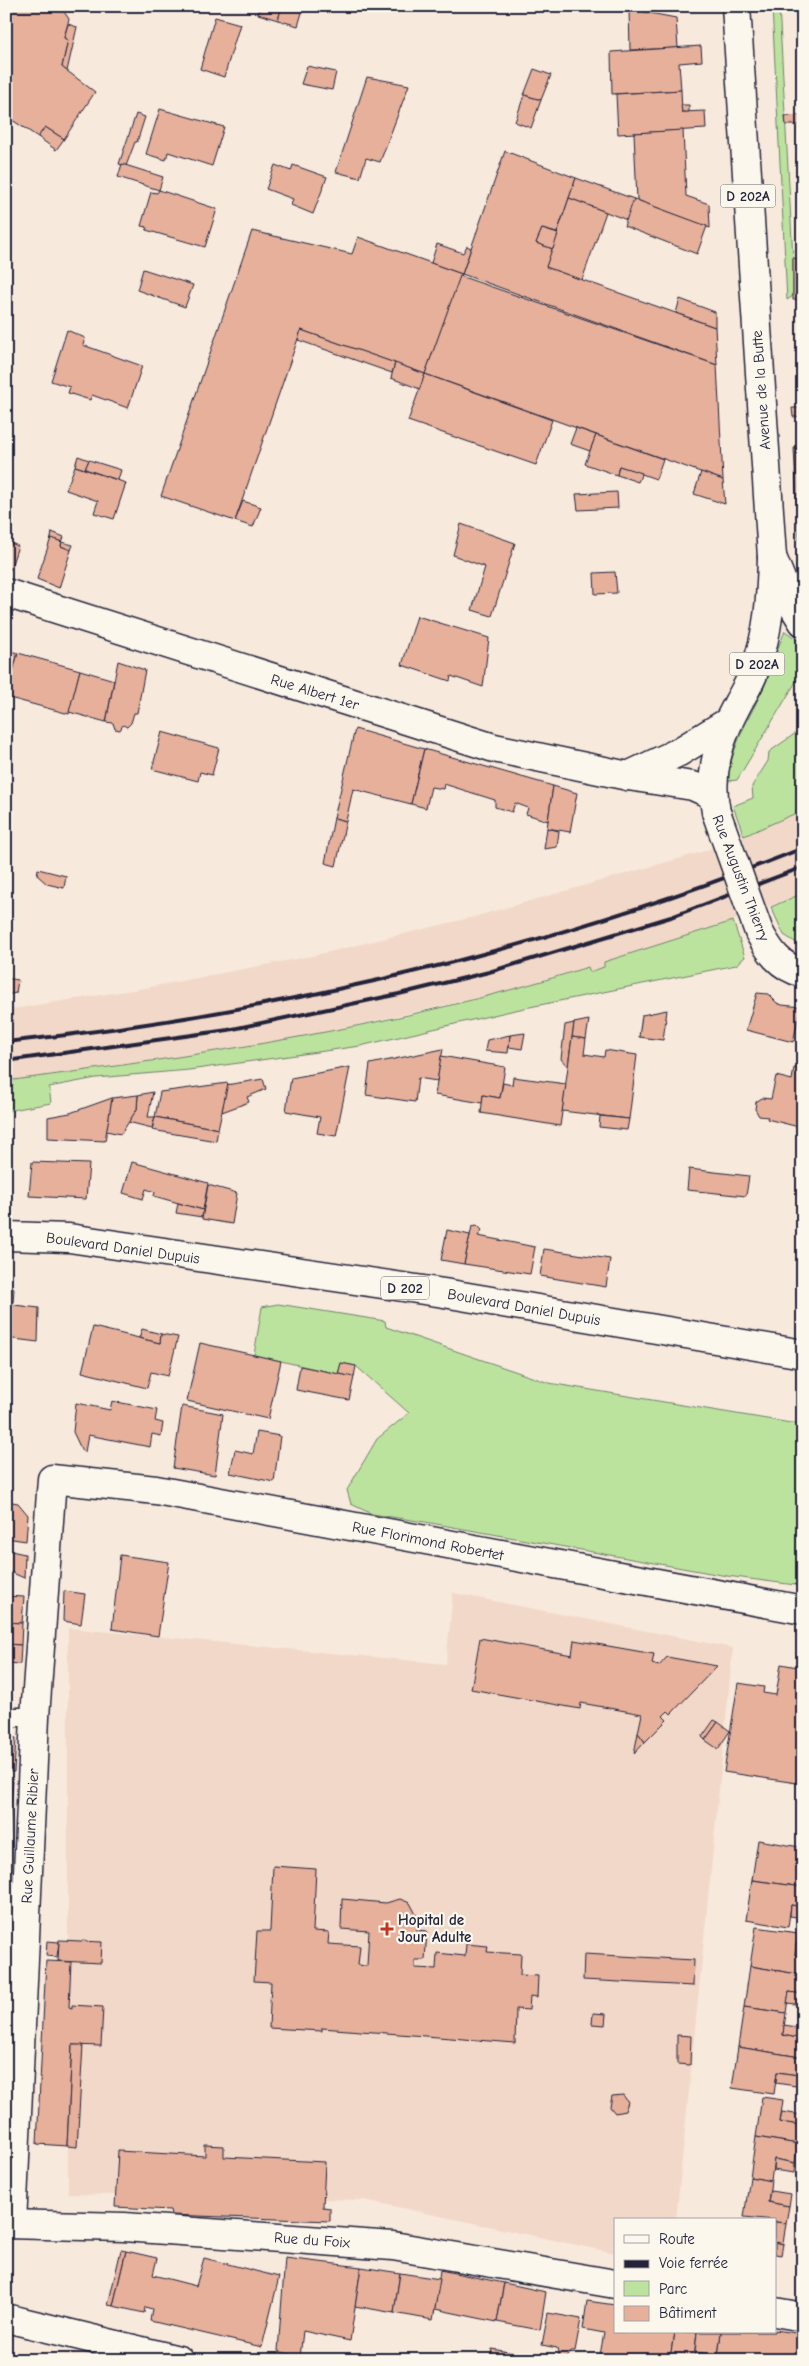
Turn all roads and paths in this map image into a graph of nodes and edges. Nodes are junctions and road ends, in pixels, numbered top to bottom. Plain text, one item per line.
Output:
1 (736, 6) edge
2 (772, 557) junction
3 (6, 593) edge
4 (803, 622) edge
5 (728, 722) junction
6 (628, 776) junction
7 (714, 804) junction
8 (803, 973) edge
9 (6, 1236) edge
10 (803, 1354) edge
11 (52, 1478) joint
12 (803, 1610) edge
13 (6, 1717) edge
14 (36, 1717) junction
15 (16, 1912) edge
16 (9, 2224) edge
17 (614, 2284) edge
18 (776, 2312) edge
19 (803, 2317) edge
20 (6, 2318) edge
21 (179, 2360) edge

1 - 2 street, Avenue de la Butte / D 202A
2 - 4 street
2 - 5 street, Avenue de la Butte / D 202A
3 - 6 street, Rue Albert 1er
5 - 6 street
5 - 7 street, Avenue de la Butte / D 202A
6 - 7 street, Rue Albert 1er
7 - 8 street, Rue Augustin Thierry / D 202A, bridge
9 - 10 street, Boulevard Daniel Dupuis / D 202
11 - 12 street, Rue Florimond Robertet
11 - 14 street, Rue Guillaume Ribier
13 - 14 lane
14 - 15 street, Rue Guillaume Ribier
15 - 16 street, Rue Guillaume Ribier
16 - 17 street, Rue du Foix
18 - 19 street
20 - 21 street

